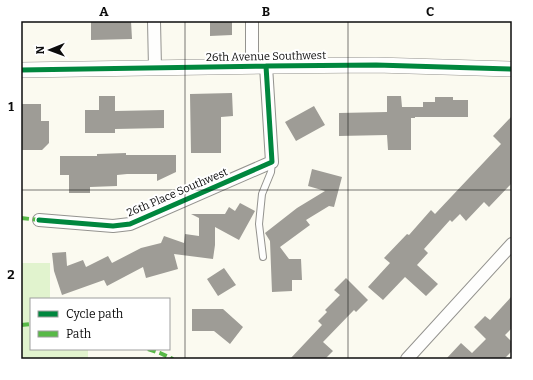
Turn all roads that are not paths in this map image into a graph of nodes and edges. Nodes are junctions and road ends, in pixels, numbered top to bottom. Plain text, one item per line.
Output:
1 (154, 21) edge
2 (252, 21) edge
3 (259, 66) junction
4 (155, 68) junction
5 (512, 68) edge
6 (21, 70) edge
7 (272, 162) junction
8 (39, 220) dead end
9 (512, 244) edge
10 (263, 257) dead end
11 (408, 359) edge

1 - 4 street
2 - 3 street
3 - 4 street, 26th Avenue Southwest
3 - 5 street, 26th Avenue Southwest
3 - 7 street
4 - 6 street, 26th Avenue Southwest
7 - 8 street, 26th Place Southwest
7 - 10 lane
9 - 11 street

